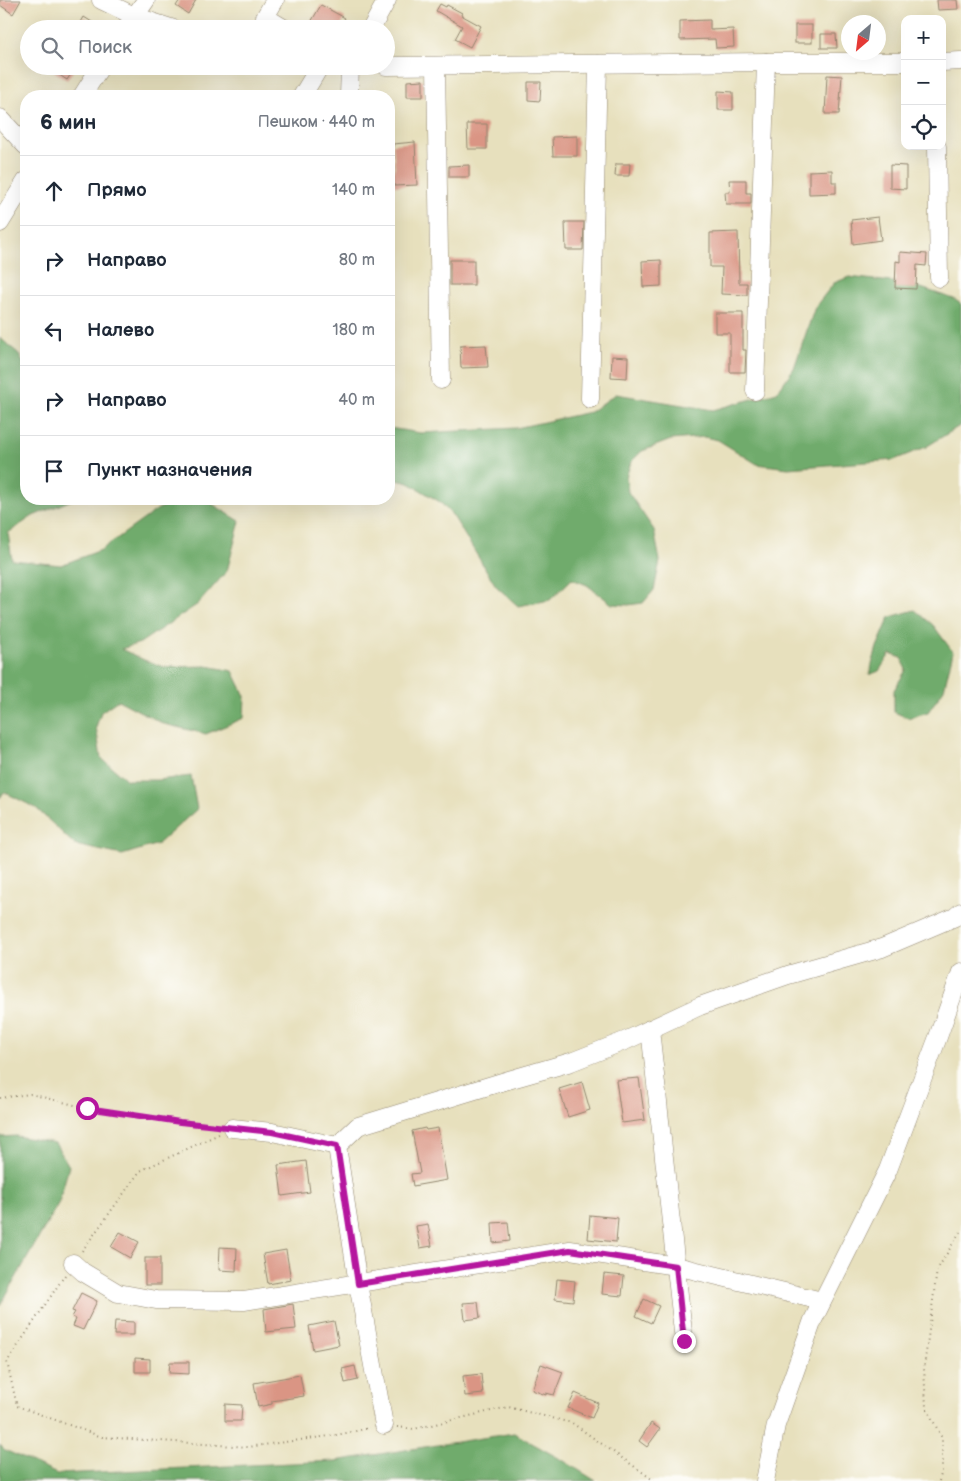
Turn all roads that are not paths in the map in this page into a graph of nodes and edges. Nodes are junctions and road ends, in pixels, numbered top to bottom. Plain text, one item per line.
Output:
1 (101, 0) edge
2 (146, 0) edge
3 (275, 0) edge
4 (387, 0) edge
5 (126, 20) edge
6 (132, 20) edge
7 (270, 20) edge
8 (376, 20) edge
9 (961, 61) edge
10 (766, 62) junction
11 (901, 62) edge
12 (946, 62) edge
13 (598, 64) junction
14 (395, 66) edge
15 (436, 66) junction
16 (95, 75) edge
17 (315, 75) edge
18 (350, 75) edge
19 (86, 90) edge
20 (306, 90) edge
21 (349, 90) edge
22 (0, 118) edge
23 (20, 140) edge
24 (937, 150) edge
25 (20, 191) edge
26 (0, 223) edge
27 (939, 278) dead end
28 (441, 380) dead end
29 (755, 390) dead end
30 (590, 399) dead end
31 (961, 912) edge
32 (961, 972) edge
33 (650, 1029) junction
34 (232, 1128) road end
35 (337, 1146) junction
36 (73, 1263) road end
37 (676, 1266) junction
38 (358, 1284) junction
39 (822, 1301) junction
40 (684, 1341) dead end
41 (384, 1425) road end
42 (765, 1481) edge

1 - 5 street
2 - 6 street
3 - 7 street
4 - 8 street
9 - 12 street
10 - 11 street
10 - 13 street
10 - 29 street
13 - 15 street
13 - 30 street
14 - 15 street
15 - 28 street
16 - 19 street
17 - 20 street
18 - 21 street
22 - 23 street
24 - 27 street
25 - 26 street
31 - 33 street
32 - 39 street
33 - 35 street
33 - 37 street
34 - 35 street
35 - 38 street
36 - 38 street
37 - 38 street
37 - 39 street
37 - 40 street
38 - 41 street
39 - 42 street

